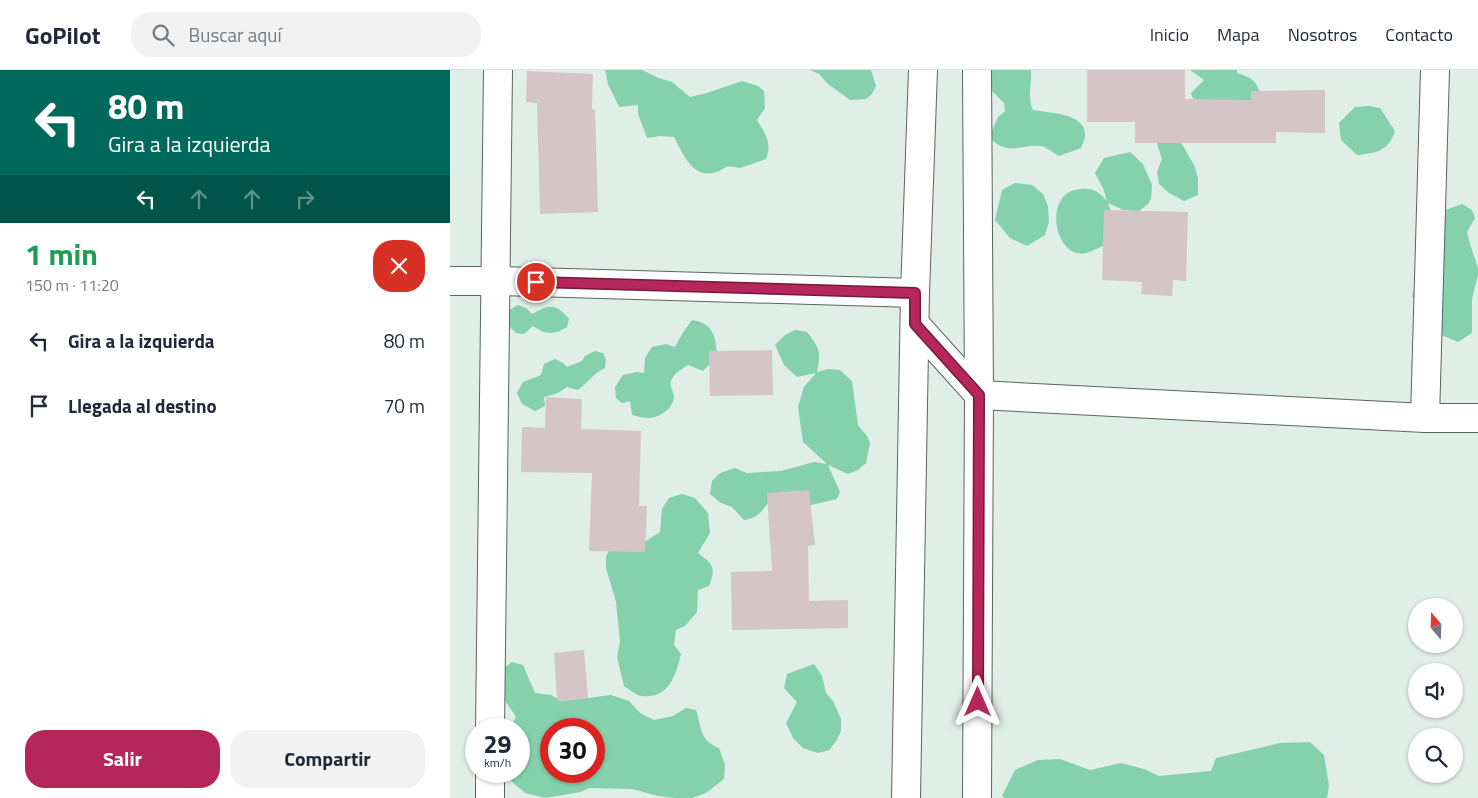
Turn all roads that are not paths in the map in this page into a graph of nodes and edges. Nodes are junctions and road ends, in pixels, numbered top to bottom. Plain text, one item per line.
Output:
1 (498, 70) edge
2 (923, 70) edge
3 (977, 70) edge
4 (1435, 70) edge
5 (450, 281) edge
6 (496, 281) junction
7 (915, 293) junction
8 (915, 324) junction
9 (979, 395) junction
10 (1425, 418) junction
11 (1478, 418) edge
12 (490, 718) edge
13 (490, 783) edge
14 (490, 798) edge
15 (906, 798) edge
16 (977, 798) edge

1 - 6 street
2 - 7 street
3 - 9 street
4 - 10 street
5 - 6 street
6 - 7 street
6 - 12 street
7 - 8 street
8 - 9 street
8 - 15 street
9 - 10 street
9 - 16 street
10 - 11 street
13 - 14 street

